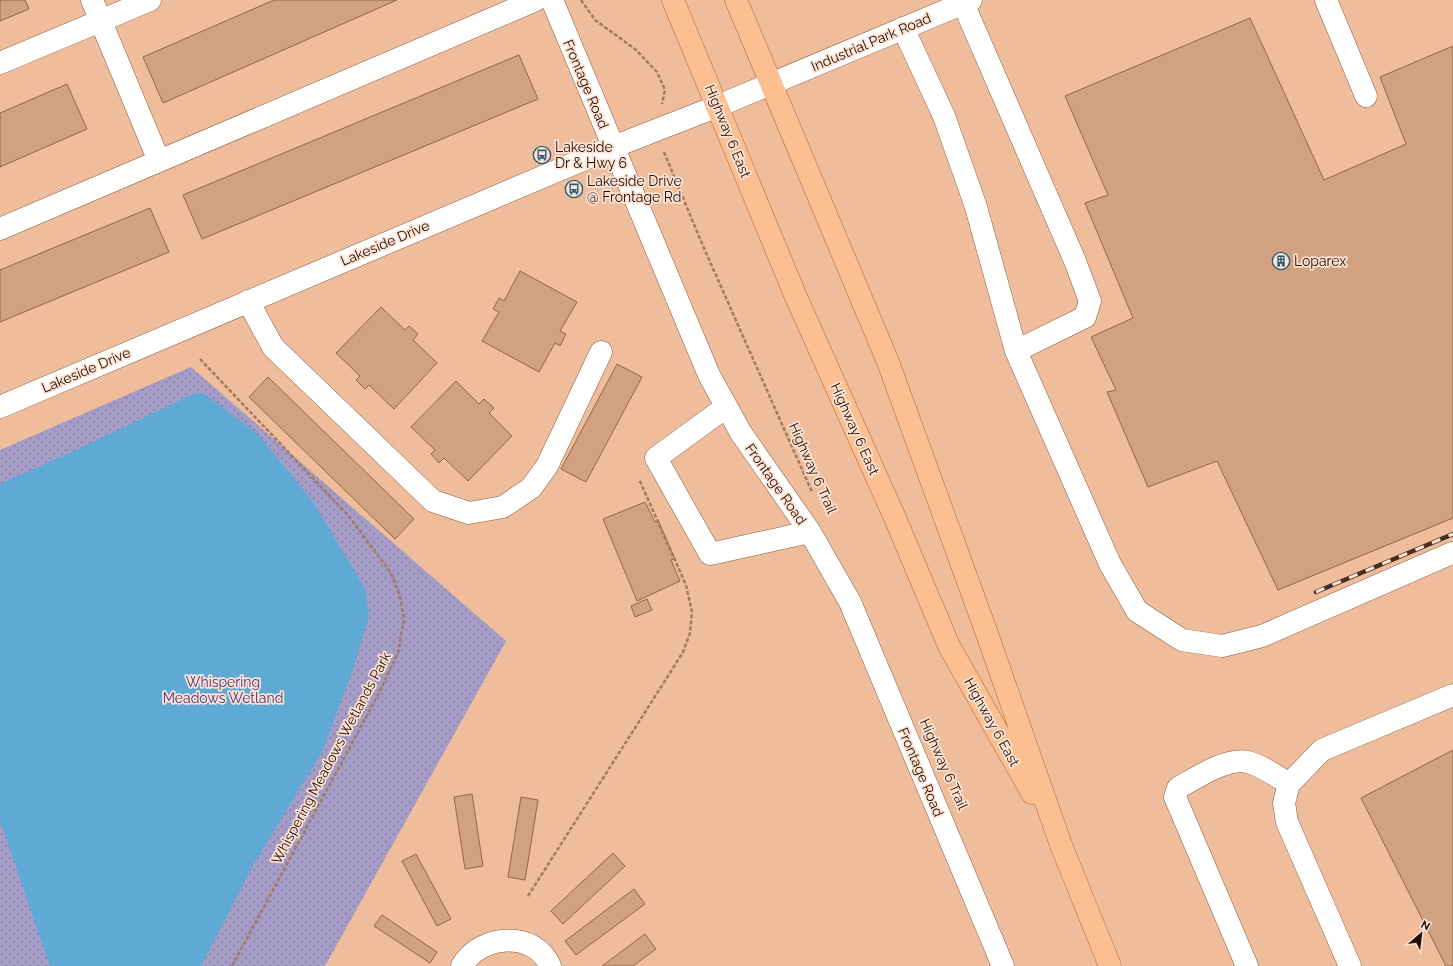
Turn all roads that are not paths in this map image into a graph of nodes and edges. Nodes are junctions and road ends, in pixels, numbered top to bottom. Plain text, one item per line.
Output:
1 (92, 0) edge
2 (150, 0) edge
3 (536, 0) edge
4 (552, 0) edge
5 (673, 0) edge
6 (736, 0) edge
7 (1326, 0) edge
8 (967, 2) edge
9 (101, 21) junction
10 (903, 28) junction
11 (0, 63) edge
12 (771, 83) junction
13 (1366, 96) dead end
14 (718, 106) junction
15 (613, 147) junction
16 (159, 161) junction
17 (0, 229) edge
18 (248, 302) junction
19 (1016, 351) junction
20 (601, 352) dead end
21 (0, 407) edge
22 (726, 407) junction
23 (810, 532) junction
24 (1452, 553) edge
25 (1453, 694) edge
26 (1289, 784) junction
27 (1061, 845) junction
28 (462, 966) edge
29 (550, 966) edge
30 (1003, 966) edge
31 (1110, 966) edge
32 (1247, 966) edge
33 (1350, 966) edge

1 - 9 street
2 - 9 street
3 - 16 street
4 - 15 street, Frontage Road
5 - 14 main road, Highway 6 East
6 - 12 main road, Highway 6 East
7 - 13 street
8 - 10 street, Industrial Park Road
8 - 19 street
9 - 11 street
9 - 16 street
10 - 12 street, Industrial Park Road
10 - 19 street
12 - 14 street, Lakeside Drive
12 - 27 main road, Highway 6 East
14 - 15 street, Lakeside Drive
14 - 27 main road, Highway 6 East
15 - 18 street, Lakeside Drive
15 - 22 street, Frontage Road
16 - 17 street
18 - 20 street
18 - 21 street, Lakeside Drive
19 - 24 street
22 - 23 street, Frontage Road
22 - 23 street
23 - 30 street, Frontage Road
25 - 26 street
26 - 32 street
26 - 33 street
27 - 31 main road, Highway 6 East
28 - 29 street

